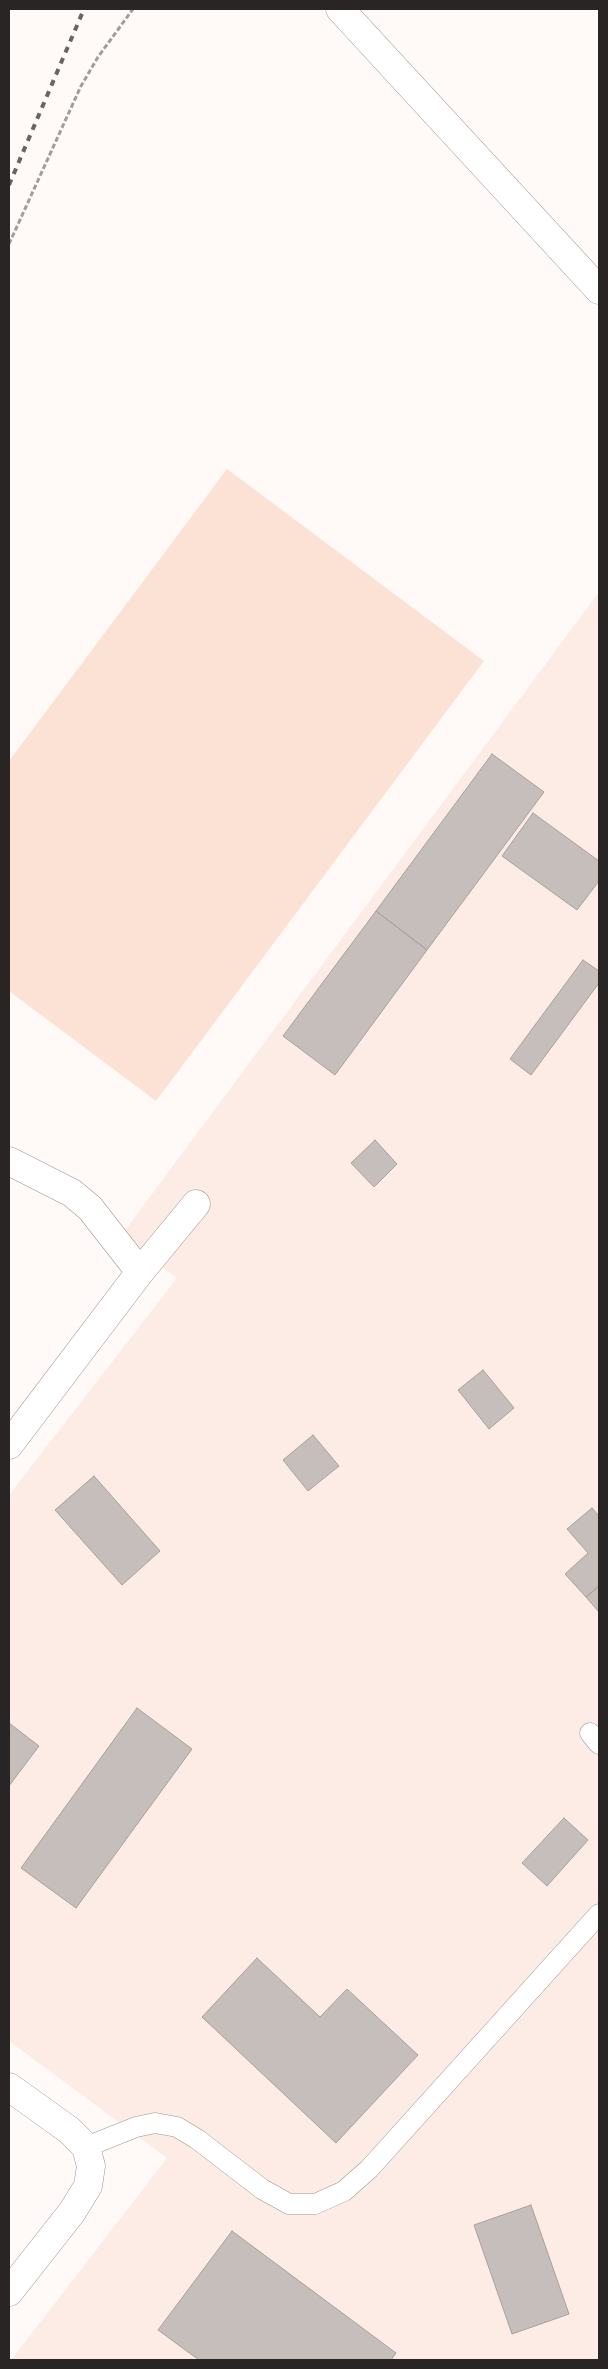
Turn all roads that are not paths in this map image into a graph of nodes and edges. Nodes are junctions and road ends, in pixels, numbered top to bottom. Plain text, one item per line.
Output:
1 (340, 9) edge
2 (599, 290) edge
3 (9, 1161) edge
4 (196, 1204) dead end
5 (140, 1272) junction
6 (9, 1445) edge
7 (599, 1914) edge
8 (9, 2087) edge
9 (86, 2147) junction
10 (9, 2292) edge

1 - 2 street
3 - 5 street
4 - 5 street
5 - 6 street
7 - 9 lane
8 - 9 street
9 - 10 street

